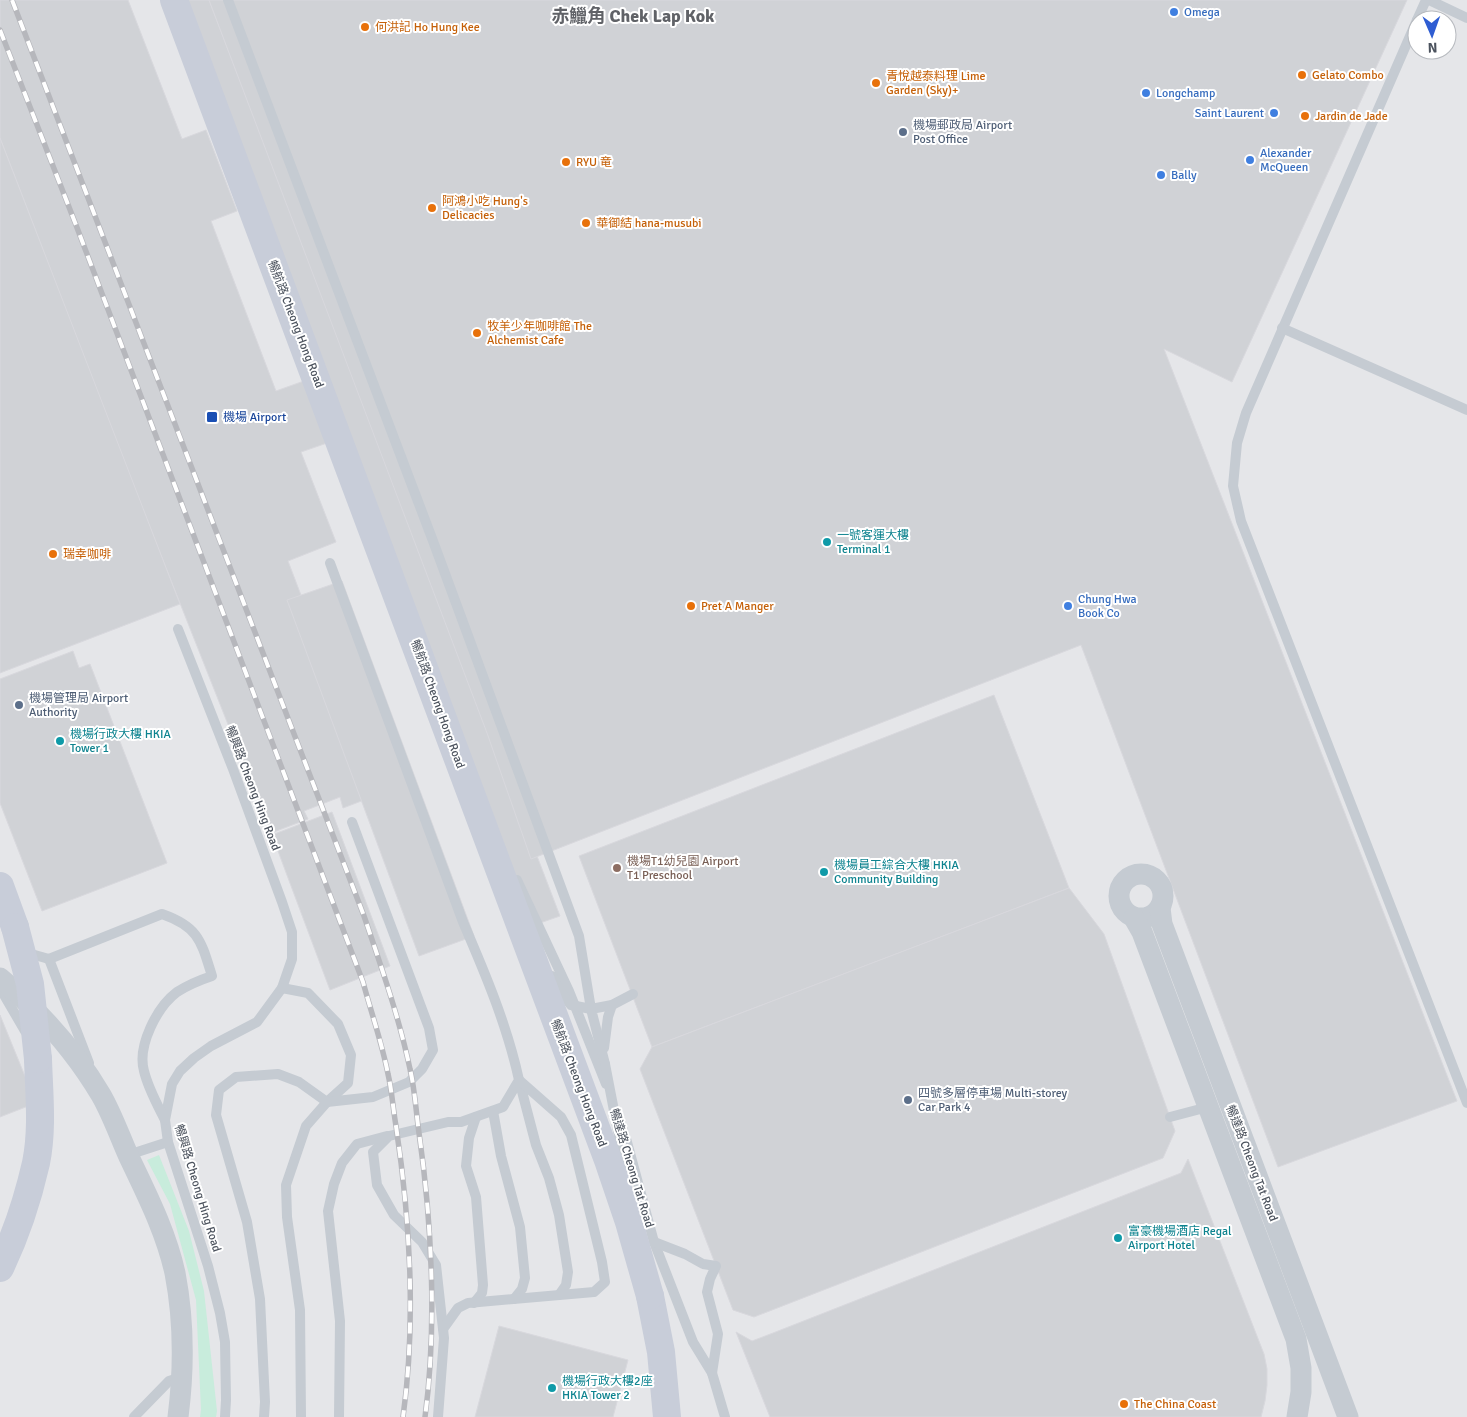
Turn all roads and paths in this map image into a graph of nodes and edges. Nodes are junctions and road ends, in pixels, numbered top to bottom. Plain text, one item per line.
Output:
1 (174, 0) edge
2 (228, 0) edge
3 (1427, 0) edge
4 (1467, 18) edge
5 (1407, 43) edge
6 (1282, 328) junction
7 (1467, 410) edge
8 (330, 563) dead end
9 (178, 628) dead end
10 (352, 822) dead end
11 (0, 886) edge
12 (512, 886) junction
13 (1160, 908) junction
14 (0, 917) edge
15 (1134, 918) junction
16 (49, 959) junction
17 (0, 978) edge
18 (0, 988) edge
19 (282, 988) junction
20 (633, 994) dead end
21 (612, 1005) junction
22 (591, 1009) junction
23 (38, 1059) junction
24 (605, 1064) junction
25 (519, 1080) junction
26 (102, 1096) junction
27 (327, 1102) junction
28 (1467, 1103) edge
29 (1208, 1107) junction
30 (492, 1111) junction
31 (476, 1117) junction
32 (1170, 1117) dead end
33 (164, 1120) junction
34 (389, 1136) junction
35 (168, 1142) junction
36 (128, 1155) junction
37 (26, 1197) junction
38 (5, 1228) dead end
39 (654, 1242) junction
40 (0, 1268) edge
41 (559, 1295) junction
42 (650, 1296) junction
43 (514, 1299) junction
44 (474, 1303) junction
45 (443, 1329) junction
46 (712, 1373) junction
47 (181, 1377) junction
48 (134, 1417) edge
49 (178, 1417) edge
50 (225, 1417) edge
51 (264, 1417) edge
52 (302, 1417) edge
53 (339, 1417) edge
54 (438, 1417) edge
55 (667, 1417) edge
56 (725, 1417) edge
57 (1297, 1417) edge
58 (1348, 1417) edge

1 - 12 street, 暢航路 Cheong Hong Road, bridge
2 - 22 lane, bridge
3 - 4 lane
5 - 6 lane
6 - 7 lane
6 - 28 lane
8 - 25 lane
9 - 19 lane, 暢興路 Cheong Hing Road
10 - 27 lane
11 - 23 street, bridge
12 - 22 lane, bridge
12 - 39 lane, 暢達路 Cheong Tat Road
12 - 42 street, 暢航路 Cheong Hong Road, bridge
13 - 15 street
13 - 15 street, 暢達路 Cheong Tat Road
13 - 58 street, 暢達路 Cheong Tat Road
14 - 16 lane
15 - 29 street, 暢達路 Cheong Tat Road
16 - 26 lane
16 - 33 lane
17 - 26 street
18 - 23 lane
19 - 27 lane
19 - 33 lane, 暢興路 Cheong Hing Road
20 - 21 lane
21 - 22 lane
21 - 24 lane
22 - 24 lane
23 - 37 street
24 - 42 lane, bridge
25 - 30 lane
25 - 41 lane
25 - 41 lane
26 - 36 street
27 - 51 lane
27 - 52 lane
29 - 32 lane
29 - 57 street, 暢達路 Cheong Tat Road
30 - 31 lane
30 - 43 lane
31 - 34 lane
31 - 44 lane
33 - 35 lane, 暢興路 Cheong Hing Road
34 - 45 lane
34 - 53 lane
35 - 36 lane
35 - 50 lane, 暢興路 Cheong Hing Road
36 - 47 street
37 - 38 lane
37 - 40 street
39 - 46 lane, 暢達路 Cheong Tat Road
39 - 46 lane
41 - 43 lane
42 - 55 street, 暢航路 Cheong Hong Road
43 - 44 lane
44 - 45 lane
45 - 54 lane
46 - 56 lane, 暢達路 Cheong Tat Road
47 - 48 lane
47 - 49 street

